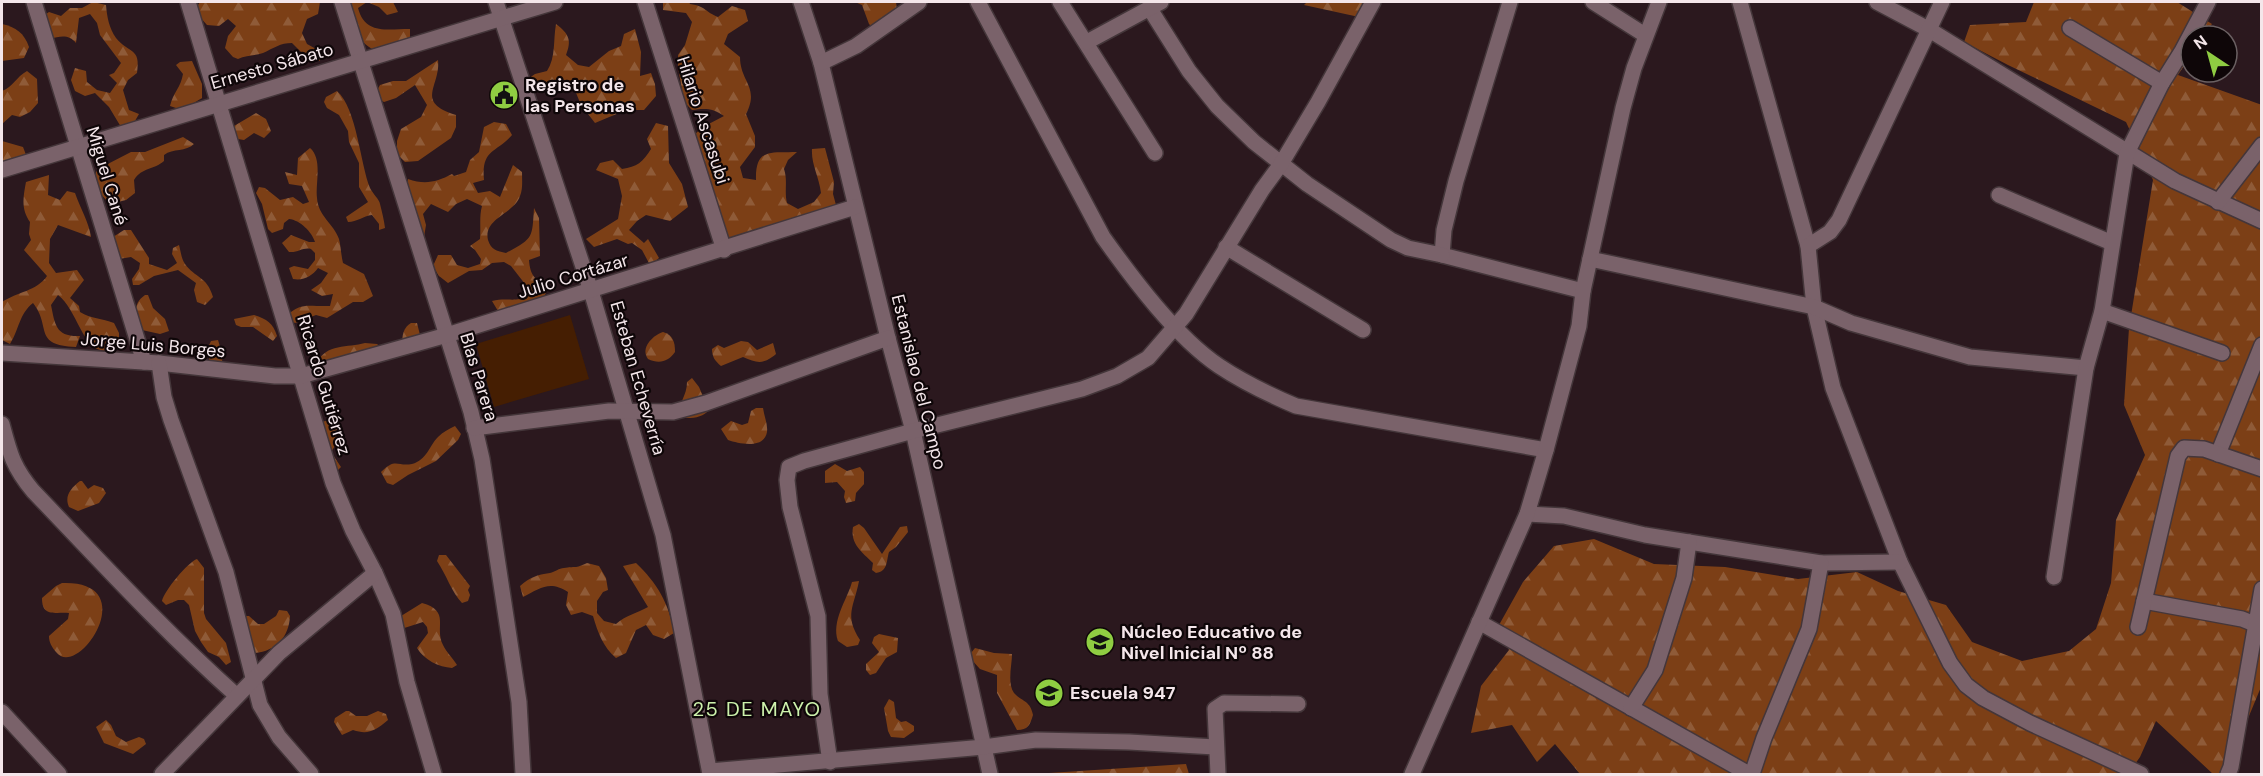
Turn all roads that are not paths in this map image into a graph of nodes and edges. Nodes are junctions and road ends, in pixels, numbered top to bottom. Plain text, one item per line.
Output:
1 (34, 2) edge
2 (188, 2) edge
3 (342, 2) edge
4 (496, 2) edge
5 (555, 2) edge
6 (645, 2) edge
7 (801, 2) edge
8 (919, 2) edge
9 (978, 2) edge
10 (1060, 2) edge
11 (1373, 2) edge
12 (1510, 2) edge
13 (1593, 2) edge
14 (1659, 2) edge
15 (1740, 2) edge
16 (1877, 2) edge
17 (1942, 2) edge
18 (2208, 2) edge
19 (1156, 5) edge
20 (501, 18) junction
21 (2070, 28) dead end
22 (1928, 29) junction
23 (1645, 35) junction
24 (1087, 42) junction
25 (360, 61) junction
26 (821, 63) junction
27 (2162, 83) junction
28 (218, 103) junction
29 (2262, 145) edge
30 (77, 147) junction
31 (1155, 153) dead end
32 (2127, 153) junction
33 (1281, 164) junction
34 (2, 170) edge
35 (1999, 195) dead end
36 (2218, 202) junction
37 (855, 207) junction
38 (2262, 221) edge
39 (2112, 243) junction
40 (1808, 246) junction
41 (1226, 247) junction
42 (724, 250) junction
43 (1442, 255) junction
44 (1590, 259) junction
45 (591, 291) junction
46 (1583, 291) junction
47 (1814, 307) junction
48 (2102, 312) junction
49 (1176, 328) junction
50 (1363, 330) dead end
51 (447, 335) junction
52 (888, 338) junction
53 (2262, 345) edge
54 (2, 353) edge
55 (2222, 353) dead end
56 (152, 362) junction
57 (2086, 368) junction
58 (301, 376) junction
59 (627, 411) junction
60 (2, 424) edge
61 (474, 428) junction
62 (913, 431) junction
63 (1546, 450) junction
64 (2218, 454) junction
65 (2262, 469) edge
66 (1527, 513) junction
67 (1689, 542) junction
68 (1900, 561) junction
69 (1821, 563) junction
70 (375, 573) junction
71 (2054, 577) dead end
72 (2262, 589) edge
73 (2144, 601) junction
74 (1479, 622) junction
75 (2259, 626) edge
76 (2138, 627) dead end
77 (2255, 671) edge
78 (254, 678) junction
79 (237, 696) junction
80 (1298, 704) dead end
81 (1631, 708) junction
82 (2, 712) edge
83 (984, 747) junction
84 (1215, 747) junction
85 (830, 762) junction
86 (710, 773) edge
87 (59, 774) edge
88 (162, 774) edge
89 (311, 774) edge
90 (434, 774) edge
91 (524, 774) edge
92 (990, 774) edge
93 (1218, 774) edge
94 (1412, 774) edge
95 (1750, 774) edge
96 (2141, 774) edge
97 (2228, 774) edge

1 - 30 street, Miguel Cané
2 - 28 street, Ricardo Gutiérrez
3 - 25 street, Blas Parera
4 - 20 street, Esteban Echeverría
5 - 20 street, Ernesto Sábato
6 - 42 street, Hilario Ascasubi
7 - 26 street, Estanislao del Campo
8 - 26 street
9 - 49 street
10 - 24 street
11 - 33 street
12 - 43 street
13 - 23 street
14 - 23 street
15 - 40 street
16 - 22 street
17 - 22 street
18 - 27 street
19 - 24 street
19 - 33 street
20 - 25 street, Ernesto Sábato
20 - 45 street, Esteban Echeverría
21 - 27 street
22 - 32 street
22 - 40 street
23 - 44 street
24 - 31 street
25 - 28 street, Ernesto Sábato
25 - 51 street, Blas Parera
26 - 37 street, Estanislao del Campo
27 - 32 street
28 - 30 street, Ernesto Sábato
28 - 58 street, Ricardo Gutiérrez
29 - 36 street
30 - 34 street, Ernesto Sábato
30 - 56 street, Miguel Cané
32 - 36 street
32 - 39 street
33 - 41 street
33 - 43 street
35 - 39 street
36 - 38 street
37 - 42 street, Julio Cortázar
37 - 52 street, Estanislao del Campo
39 - 48 street
40 - 47 street
41 - 49 street
41 - 50 street
42 - 45 street, Julio Cortázar
43 - 46 street
44 - 46 street
44 - 47 street
45 - 51 street, Julio Cortázar
45 - 59 street, Esteban Echeverría
46 - 63 street
47 - 57 street
47 - 68 street
48 - 55 street
48 - 57 street
49 - 62 street
49 - 63 street
51 - 58 street, Julio Cortázar
51 - 61 street, Blas Parera
52 - 59 street
52 - 62 street, Estanislao del Campo
53 - 64 street
54 - 56 street, Jorge Luis Borges
56 - 58 street, Jorge Luis Borges
56 - 78 street, Miguel Cané
57 - 71 street
58 - 70 street, Ricardo Gutiérrez
59 - 61 street
59 - 86 street, Esteban Echeverría
60 - 79 street
61 - 91 street, Blas Parera
62 - 83 street, Estanislao del Campo
62 - 85 street
63 - 66 street
64 - 65 street
64 - 73 street
66 - 67 street
66 - 74 street
67 - 69 street
67 - 81 street
68 - 69 street
68 - 96 street
69 - 95 street
70 - 78 street
70 - 90 street, Ricardo Gutiérrez
72 - 75 street
73 - 75 street
73 - 76 street
74 - 81 street
74 - 94 street
75 - 77 street
77 - 97 street
78 - 79 street
78 - 89 street, Miguel Cané
79 - 88 street
80 - 84 street
81 - 95 street
82 - 87 street
83 - 84 street
83 - 85 street
83 - 92 street, Estanislao del Campo
84 - 93 street
85 - 86 street

